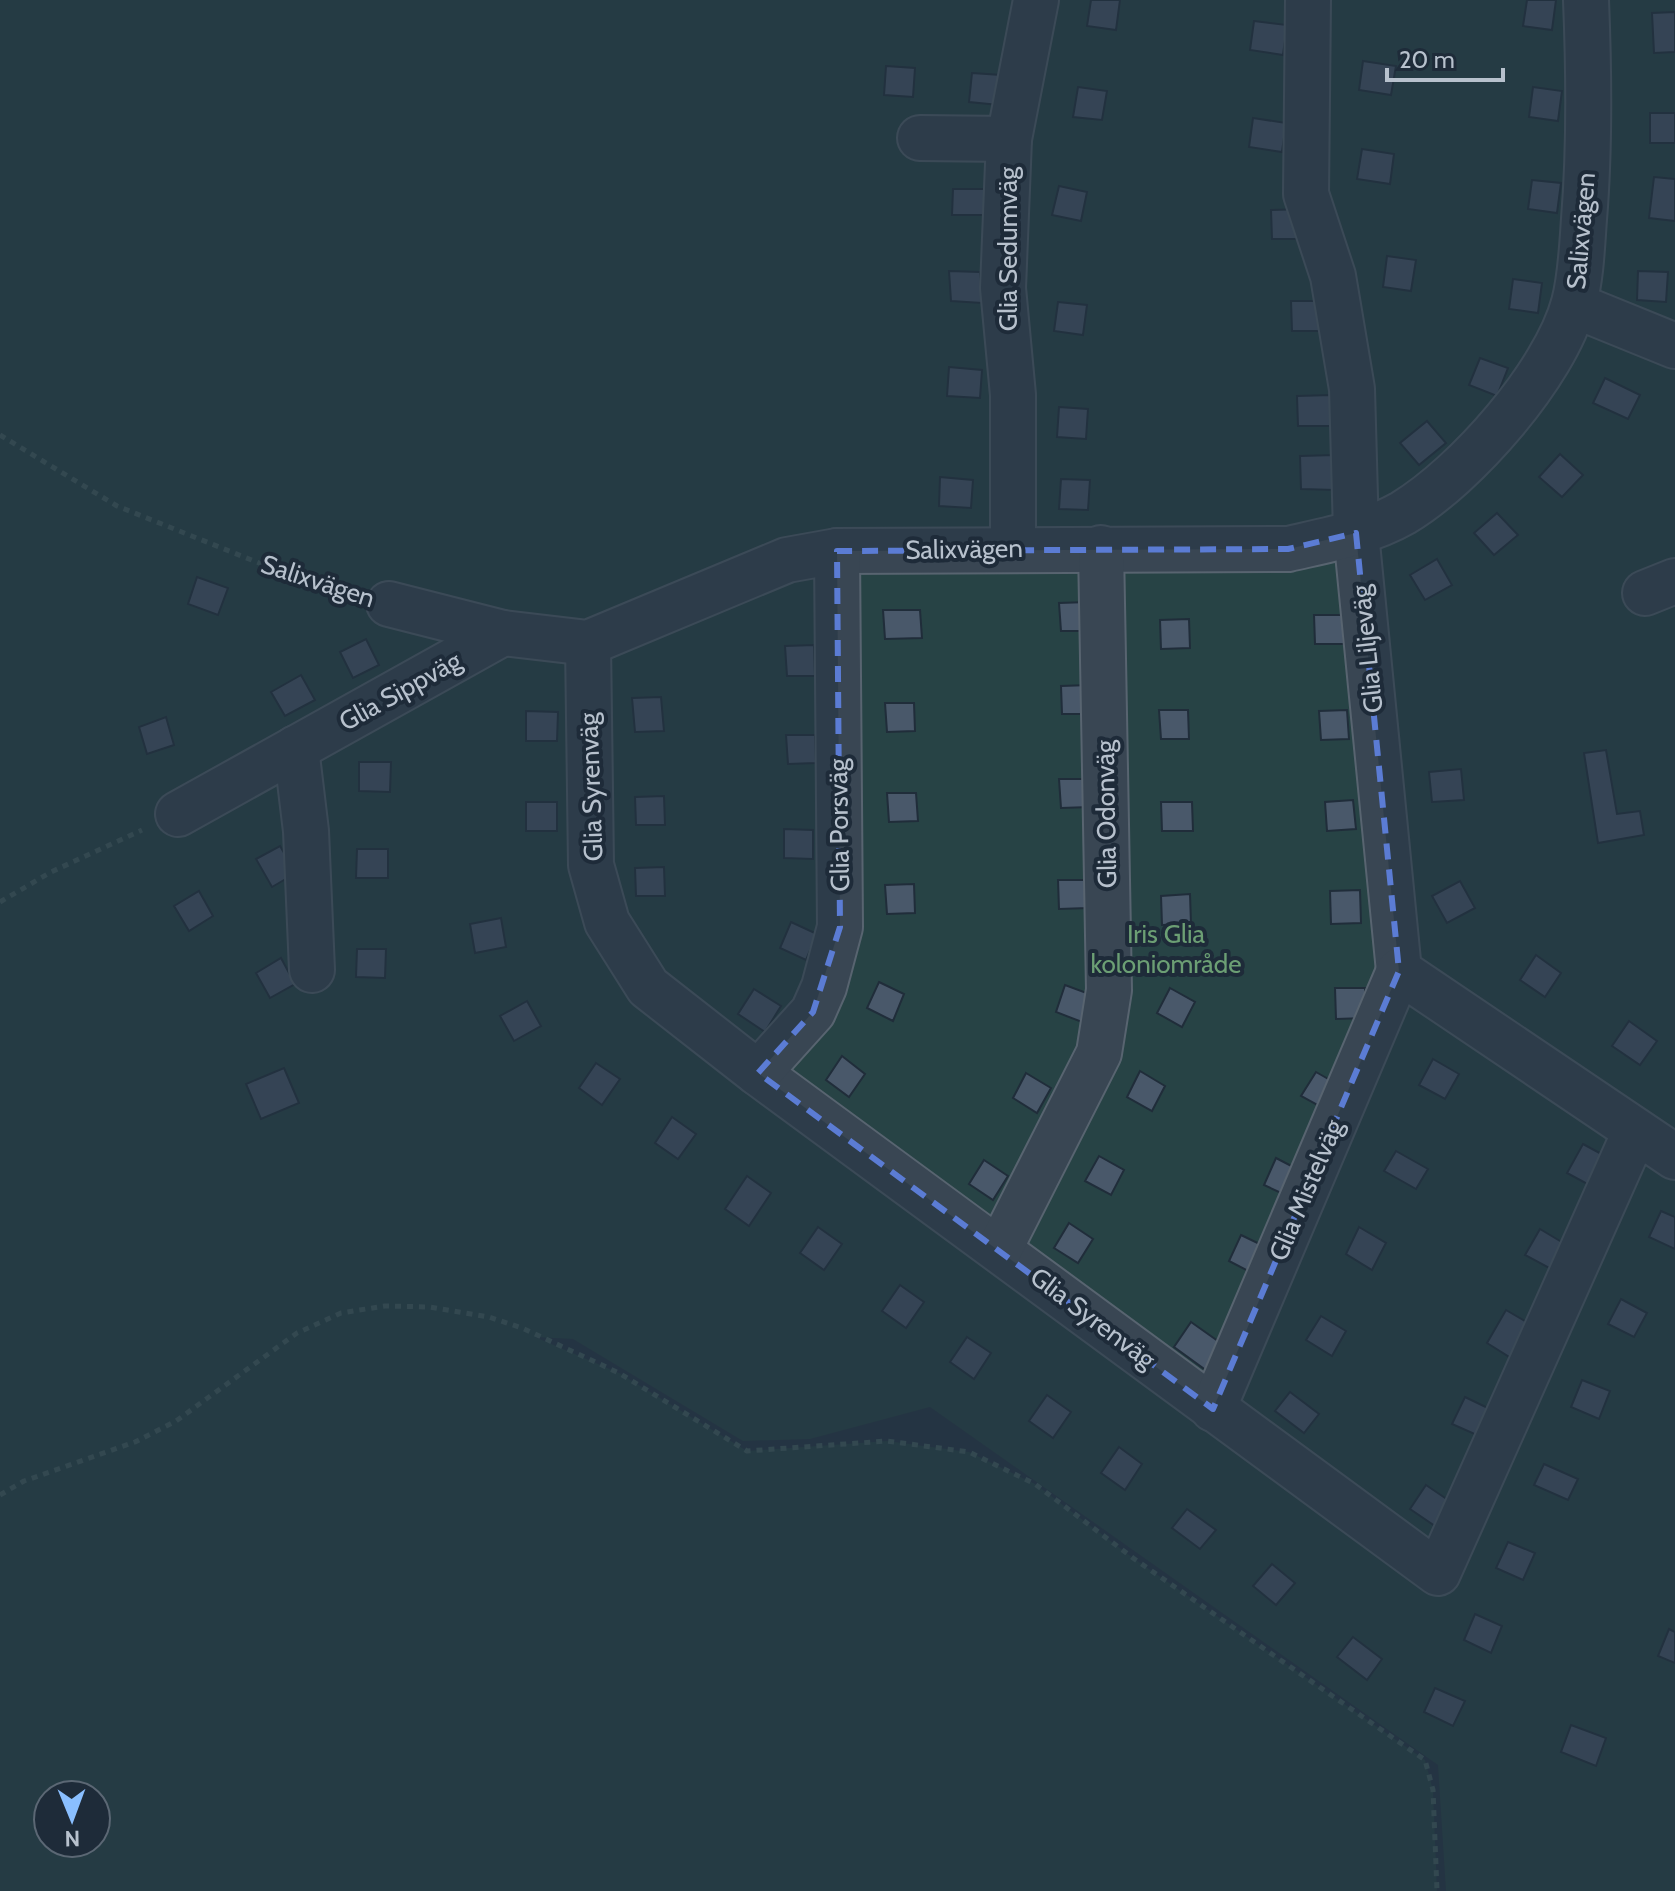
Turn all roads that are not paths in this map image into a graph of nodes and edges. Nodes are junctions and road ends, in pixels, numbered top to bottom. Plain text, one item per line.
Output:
1 (1036, 0) edge
2 (1308, 0) edge
3 (1586, 0) edge
4 (920, 138) dead end
5 (1009, 139) junction
6 (1574, 305) junction
7 (1675, 346) edge
8 (1356, 533) junction
9 (1013, 548) junction
10 (1101, 548) junction
11 (837, 551) junction
12 (389, 604) road end
13 (503, 633) junction
14 (588, 643) junction
15 (296, 748) junction
16 (178, 814) road end
17 (312, 970) dead end
18 (1399, 971) junction
19 (758, 1073) junction
20 (1635, 1132) junction
21 (1675, 1157) edge
22 (1000, 1248) junction
23 (1213, 1409) junction

1 - 5 street, Glia Sedumväg
2 - 8 street, Glia Liljeväg
3 - 6 street, Salixvägen
4 - 5 street
5 - 9 street, Glia Sedumväg
6 - 7 street
6 - 8 street, Salixvägen
8 - 10 street, Salixvägen
8 - 18 street, Glia Liljeväg
9 - 10 street, Salixvägen
9 - 11 street, Salixvägen
10 - 22 street, Glia Odonväg
11 - 14 street, Salixvägen
11 - 19 street, Glia Porsväg
12 - 13 street, Salixvägen
13 - 14 street, Salixvägen
13 - 15 street, Glia Sippväg
14 - 19 street, Glia Syrenväg
15 - 16 street, Glia Sippväg
15 - 17 street
18 - 20 street
18 - 23 street, Glia Mistelväg
19 - 22 street, Glia Syrenväg
20 - 21 street
20 - 23 street, Glia Syrenväg
22 - 23 street, Glia Syrenväg

